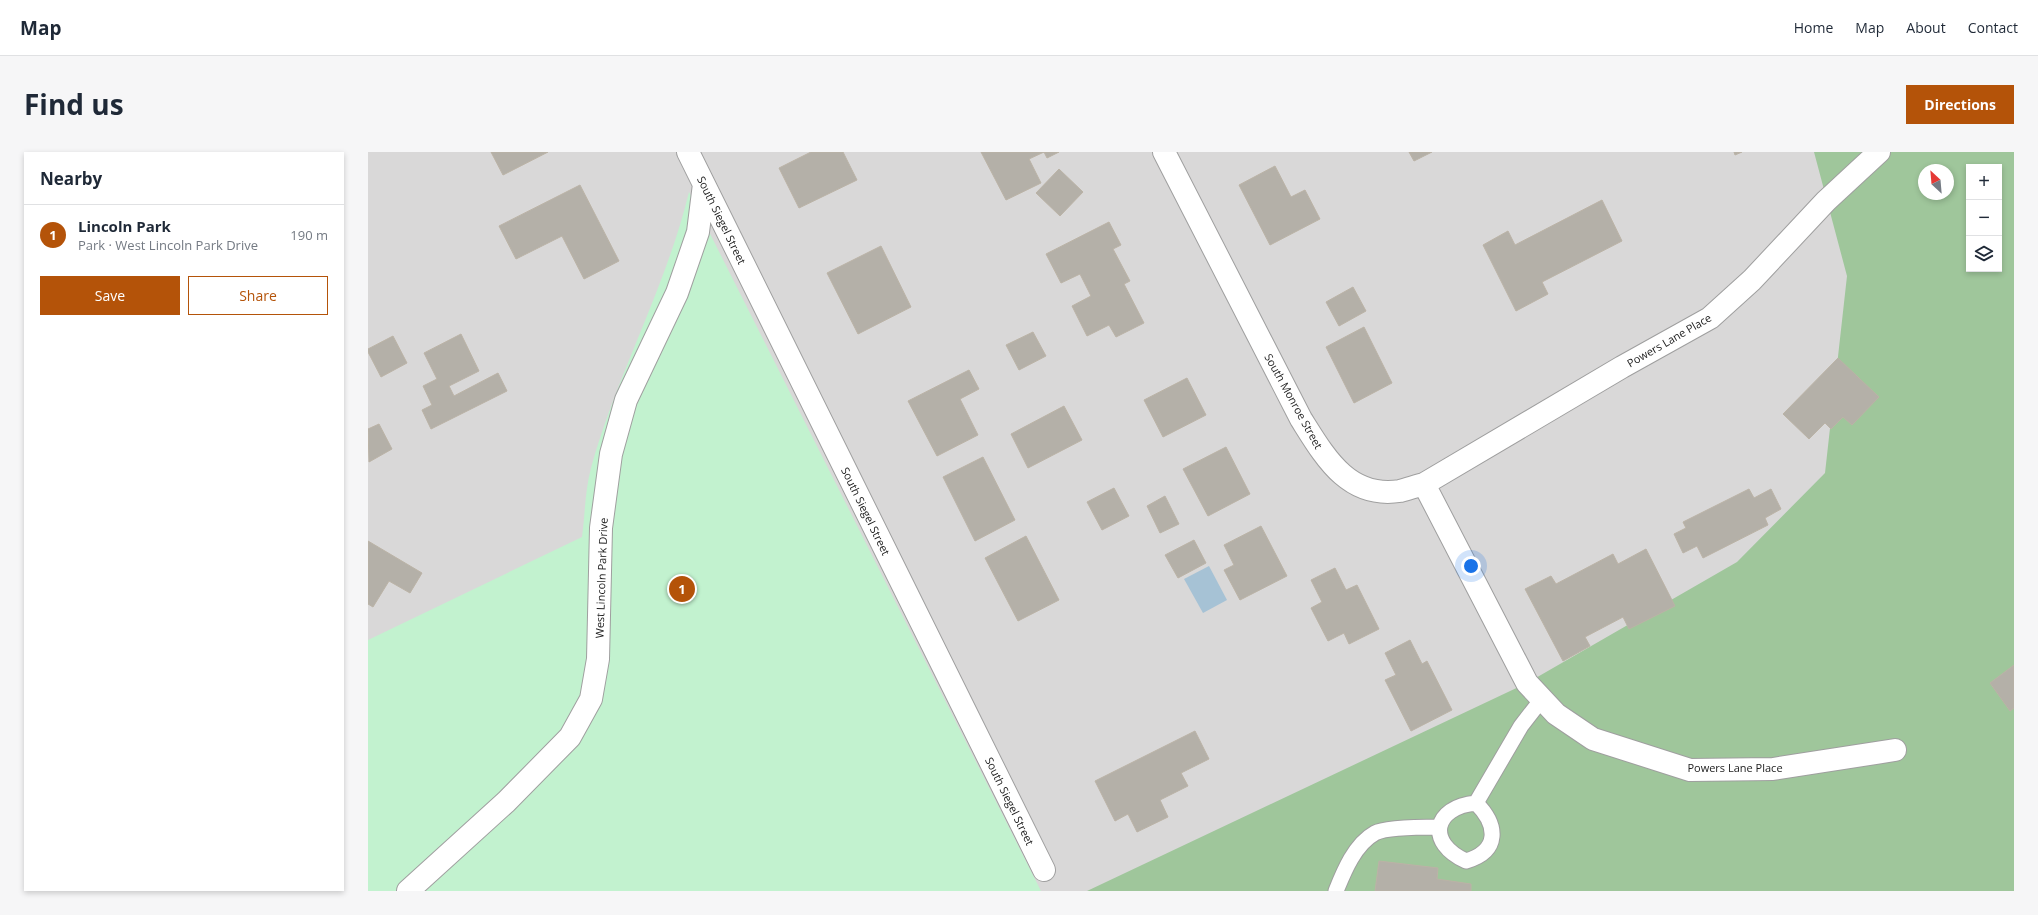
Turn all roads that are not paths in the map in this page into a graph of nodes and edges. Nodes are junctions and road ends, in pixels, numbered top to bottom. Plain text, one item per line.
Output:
1 (688, 152) edge
2 (1879, 152) edge
3 (1173, 155) edge
4 (704, 184) junction
5 (1424, 484) junction
6 (1542, 699) junction
7 (1895, 750) dead end
8 (1476, 803) junction
9 (1439, 827) junction
10 (1044, 870) dead end
11 (408, 891) edge
12 (1336, 891) edge

1 - 4 street, South Siegel Street
2 - 5 street, Powers Lane Place
3 - 5 street, South Monroe Street
4 - 10 street, South Siegel Street
4 - 11 street, West Lincoln Park Drive
5 - 6 street, Powers Lane Place
6 - 7 street, Powers Lane Place
6 - 8 lane
8 - 9 lane
8 - 9 lane
9 - 12 lane

